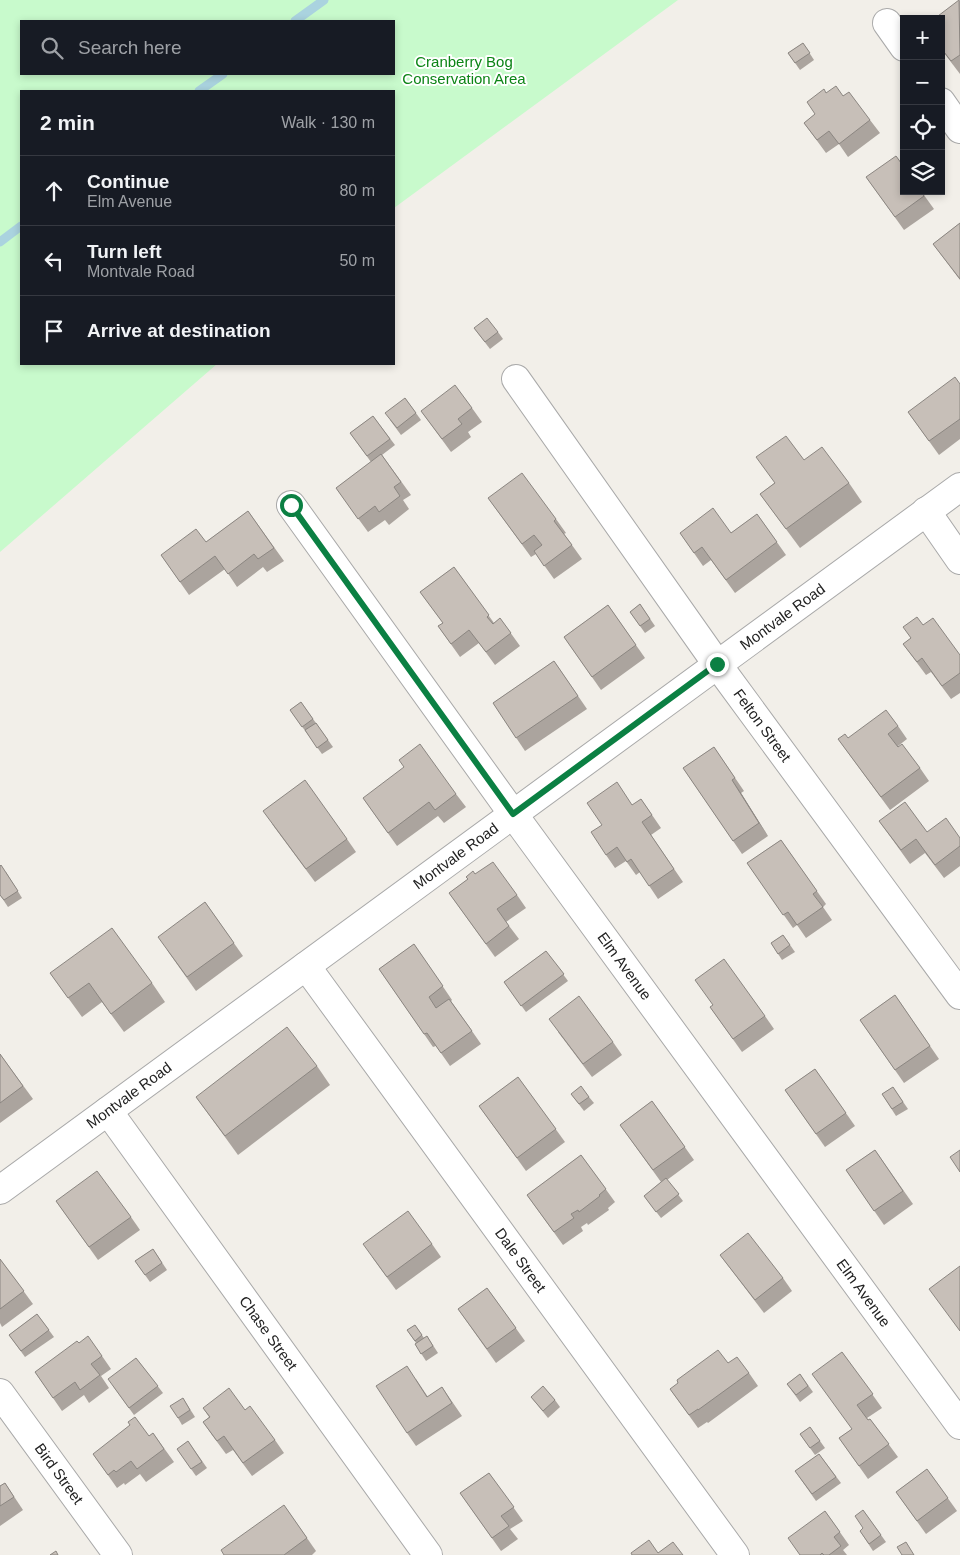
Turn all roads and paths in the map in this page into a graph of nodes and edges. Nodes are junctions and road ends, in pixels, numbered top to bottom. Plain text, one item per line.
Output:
1 (887, 23) dead end
2 (900, 41) edge
3 (943, 105) edge
4 (960, 129) edge
5 (516, 379) dead end
6 (960, 486) edge
7 (291, 505) dead end
8 (926, 511) junction
9 (960, 560) edge
10 (717, 664) junction
11 (513, 814) junction
12 (306, 966) junction
13 (960, 995) edge
14 (108, 1111) junction
15 (0, 1190) edge
16 (0, 1393) edge
17 (960, 1425) edge
18 (118, 1555) edge
19 (428, 1555) edge
20 (735, 1555) edge

1 - 2 street
3 - 4 street
5 - 10 street, Felton Street
6 - 8 street, Montvale Road
7 - 11 street, Elm Avenue
8 - 9 street
8 - 10 street, Montvale Road
10 - 11 street, Montvale Road
10 - 13 street, Felton Street
11 - 12 street, Montvale Road
11 - 17 street, Elm Avenue
12 - 14 street, Montvale Road
12 - 20 street, Dale Street
14 - 15 street, Montvale Road
14 - 19 street, Chase Street
16 - 18 street, Bird Street

